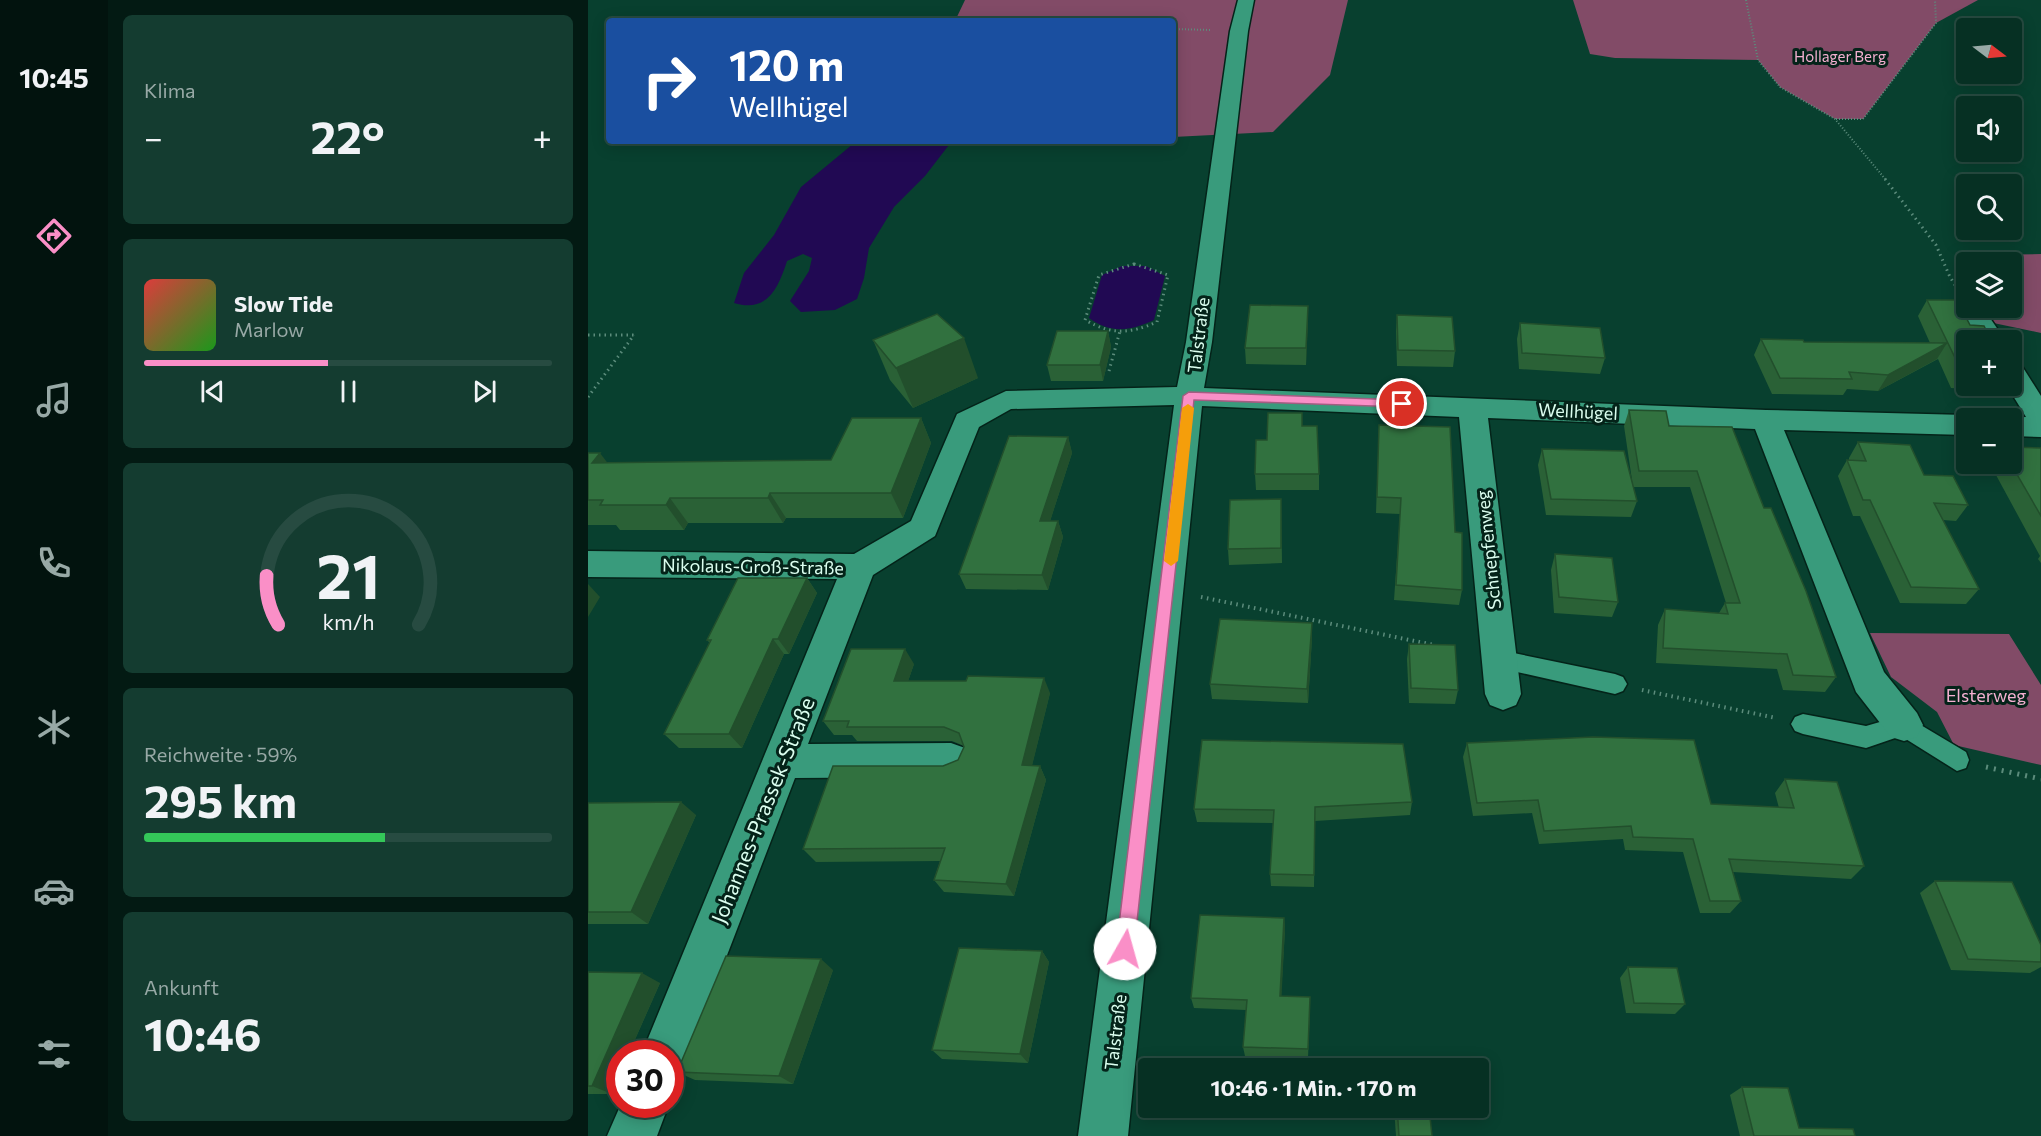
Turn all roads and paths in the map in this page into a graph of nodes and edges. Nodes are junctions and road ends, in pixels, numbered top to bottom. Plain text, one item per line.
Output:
1 (1246, 0) edge
2 (1746, 0) edge
3 (1935, 0) edge
4 (1176, 29) edge
5 (1239, 31) junction
6 (1835, 119) junction
7 (1979, 321) edge
8 (1120, 331) junction
9 (588, 335) edge
10 (2022, 388) edge
11 (1189, 396) junction
12 (588, 397) edge
13 (1102, 397) junction
14 (1472, 406) junction
15 (2041, 418) edge
16 (1766, 420) junction
17 (1956, 425) edge
18 (2022, 426) edge
19 (2041, 427) edge
20 (588, 564) edge
21 (859, 567) junction
22 (1167, 597) junction
23 (1500, 659) junction
24 (1615, 684) joint
25 (1503, 694) dead end
26 (1803, 724) joint
27 (1904, 725) junction
28 (951, 760) edge
29 (1957, 760) joint
30 (782, 761) junction
31 (2041, 778) edge
32 (671, 1040) edge
33 (640, 1118) edge
34 (633, 1136) edge
35 (1103, 1136) edge

1 - 5 street, Talstraße
2 - 6 path
3 - 6 path
4 - 5 path
5 - 11 street, Talstraße
6 - 7 path
8 - 8 path
8 - 13 path
9 - 12 path
10 - 15 street
11 - 13 street, Nikolaus-Groß-Straße
11 - 14 street, Wellhügel
11 - 22 street, Talstraße
13 - 21 street, Nikolaus-Groß-Straße
14 - 16 street, Wellhügel
14 - 23 street, Schnepfenweg
16 - 17 street, Wellhügel
16 - 27 street
18 - 19 street
20 - 21 street, Nikolaus-Groß-Straße
21 - 30 street, Johannes-Prassek-Straße
22 - 23 path
22 - 35 street, Talstraße
23 - 24 lane
23 - 25 street, Schnepfenweg
24 - 26 path
26 - 27 lane
27 - 29 lane
28 - 30 street
29 - 31 path
30 - 32 street, Johannes-Prassek-Straße
33 - 34 street

